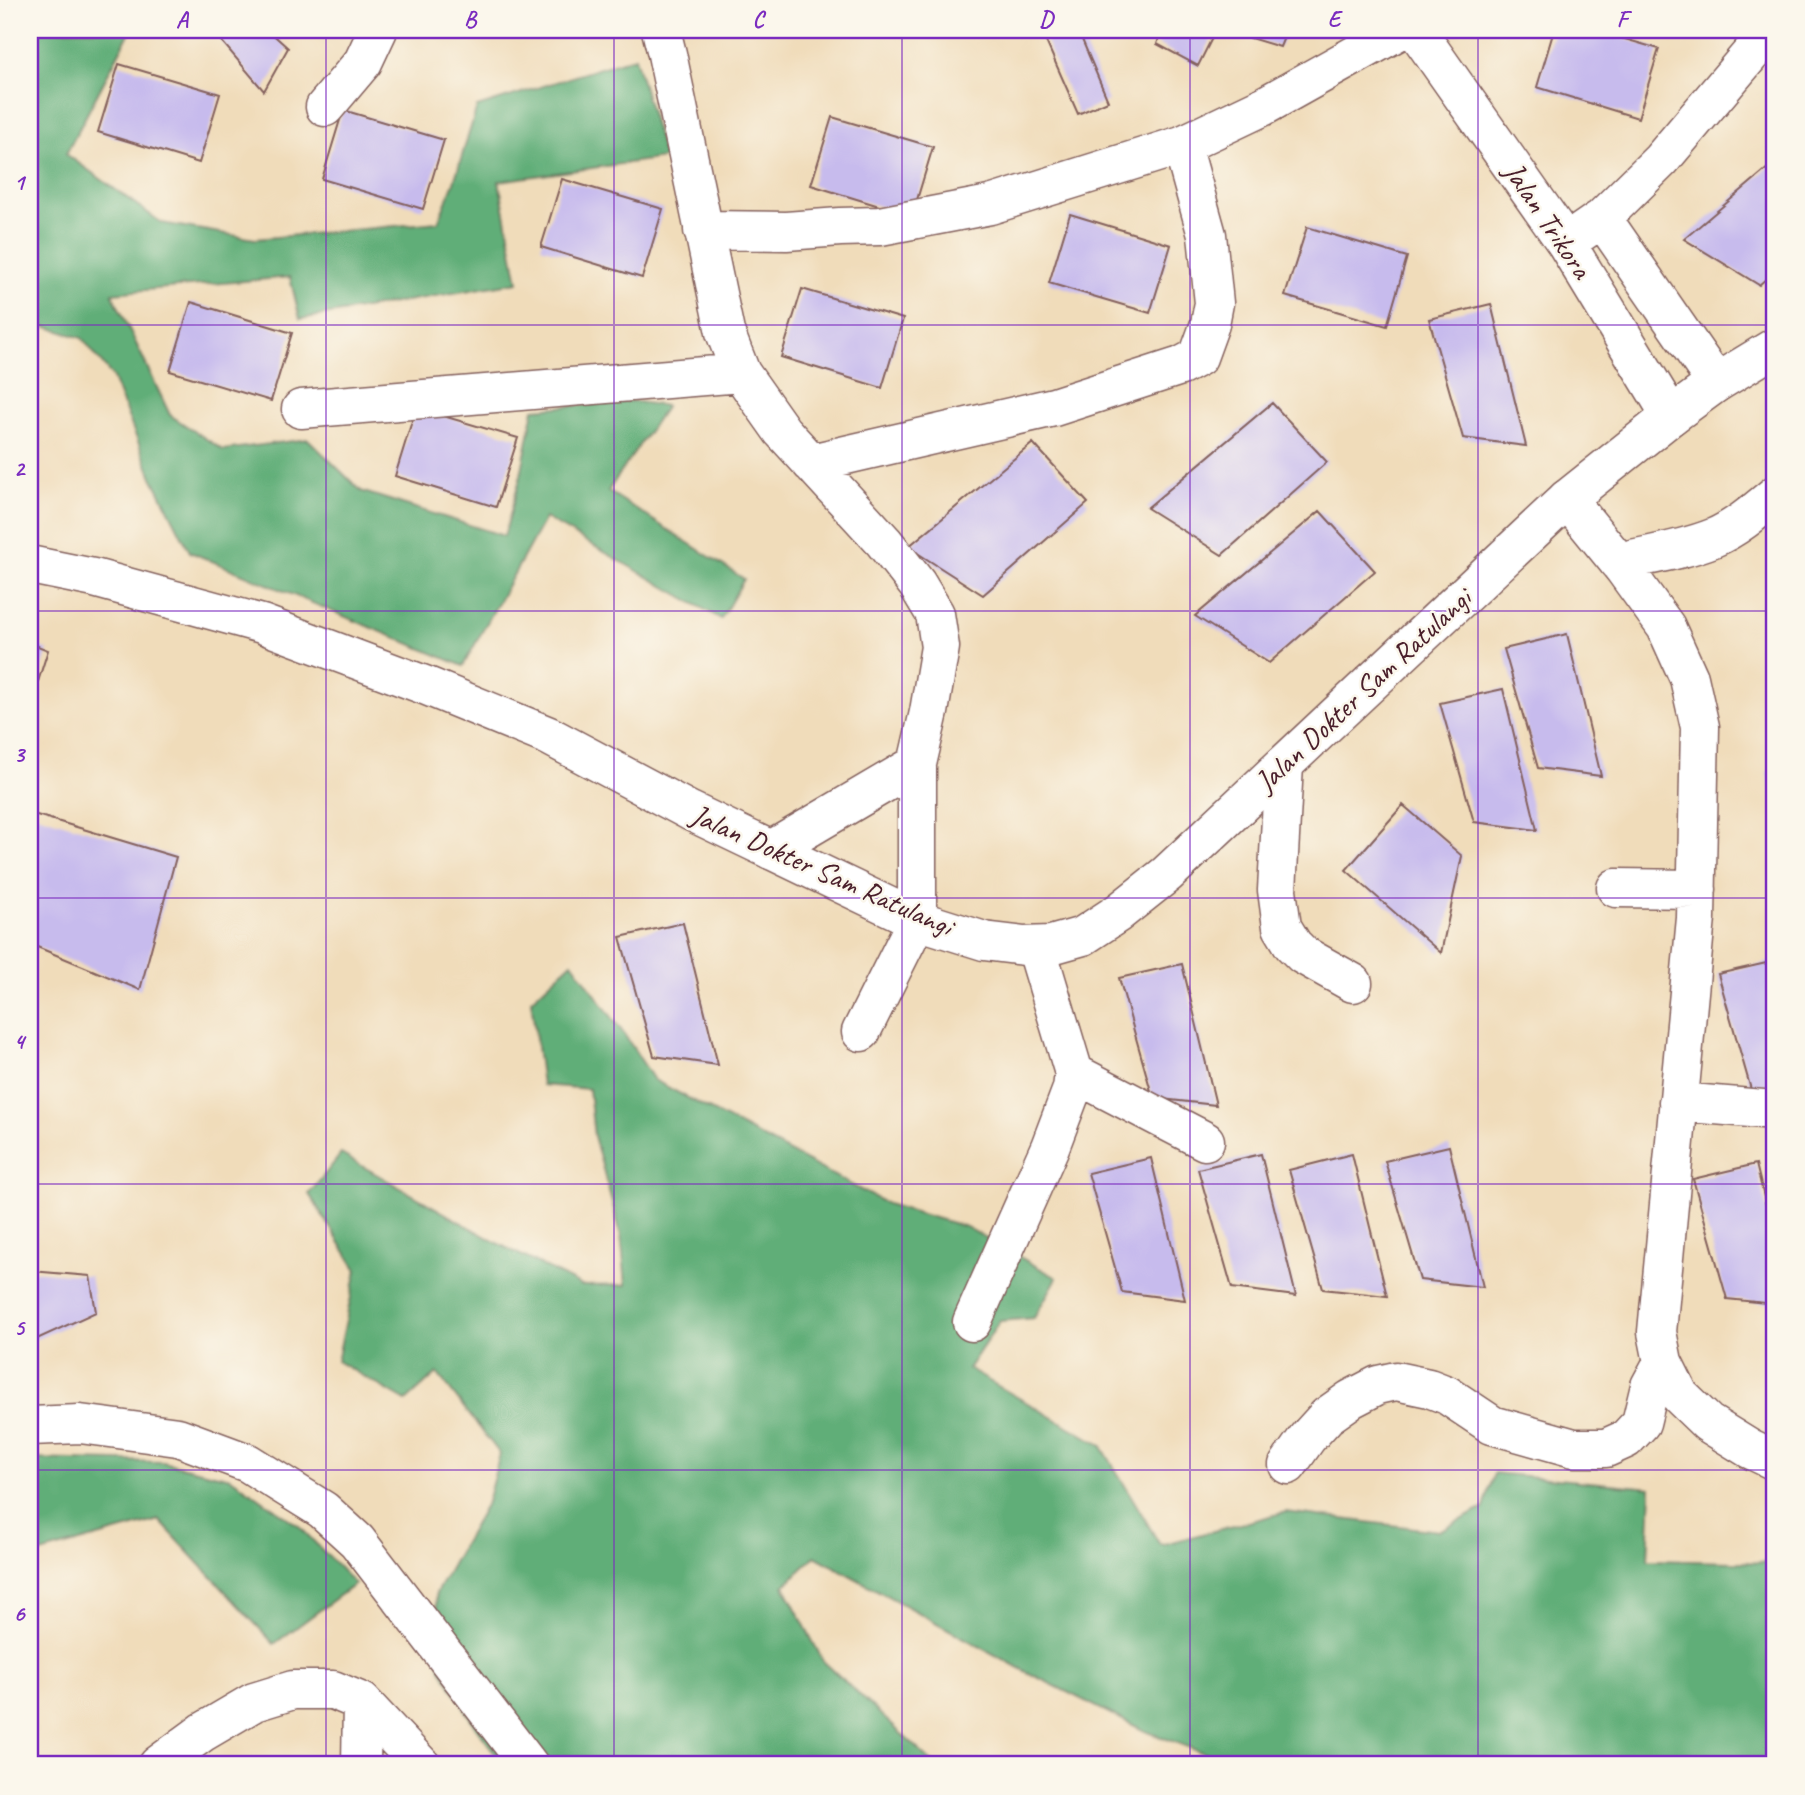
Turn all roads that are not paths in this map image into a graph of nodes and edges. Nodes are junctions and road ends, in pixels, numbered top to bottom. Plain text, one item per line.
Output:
1 (378, 30) edge
2 (661, 30) edge
3 (1400, 30) edge
4 (1416, 30) edge
5 (1772, 30) edge
6 (325, 107) dead end
7 (1182, 145) junction
8 (1602, 218) junction
9 (703, 230) junction
10 (1566, 243) junction
11 (1775, 347) edge
12 (741, 373) junction
13 (1716, 383) junction
14 (301, 409) dead end
15 (1671, 416) junction
16 (811, 463) junction
17 (1775, 495) edge
18 (1567, 499) junction
19 (1618, 562) junction
20 (30, 565) edge
21 (917, 764) junction
22 (1284, 765) junction
23 (771, 850) junction
24 (1616, 888) dead end
25 (1697, 890) junction
26 (917, 920) junction
27 (1035, 946) junction
28 (1353, 983) dead end
29 (861, 1032) dead end
30 (1074, 1073) junction
31 (1678, 1102) junction
32 (1775, 1110) edge
33 (1205, 1141) dead end
34 (972, 1322) dead end
35 (1663, 1362) junction
36 (30, 1426) edge
37 (1775, 1461) edge
38 (1288, 1465) dead end
39 (362, 1702) junction
40 (206, 1748) edge
41 (158, 1765) edge
42 (361, 1765) edge
43 (421, 1765) edge
44 (529, 1765) edge

1 - 6 street
2 - 9 street
3 - 7 street
4 - 10 street, Jalan Trikora
5 - 8 street
7 - 9 street
7 - 16 street
8 - 10 street
8 - 13 street, Jalan Trikora
9 - 12 street
10 - 15 street, Jalan Trikora
11 - 13 street, Jalan Dokter Sam Ratulangi
12 - 14 street
12 - 16 street
13 - 15 street, Jalan Dokter Sam Ratulangi
15 - 18 street, Jalan Dokter Sam Ratulangi
16 - 21 street
17 - 19 street
18 - 19 street
18 - 22 street, Jalan Dokter Sam Ratulangi
19 - 25 street
20 - 23 street, Jalan Dokter Sam Ratulangi
21 - 23 street
21 - 26 street
22 - 27 street, Jalan Dokter Sam Ratulangi
22 - 28 street
23 - 26 street, Jalan Dokter Sam Ratulangi
24 - 25 street
25 - 31 street
26 - 27 street, Jalan Dokter Sam Ratulangi
26 - 29 street
27 - 30 street
30 - 33 street
30 - 34 street
31 - 32 street
31 - 35 street
35 - 37 street
35 - 38 street
36 - 44 street
39 - 40 street
39 - 42 street
39 - 43 street
40 - 41 street

